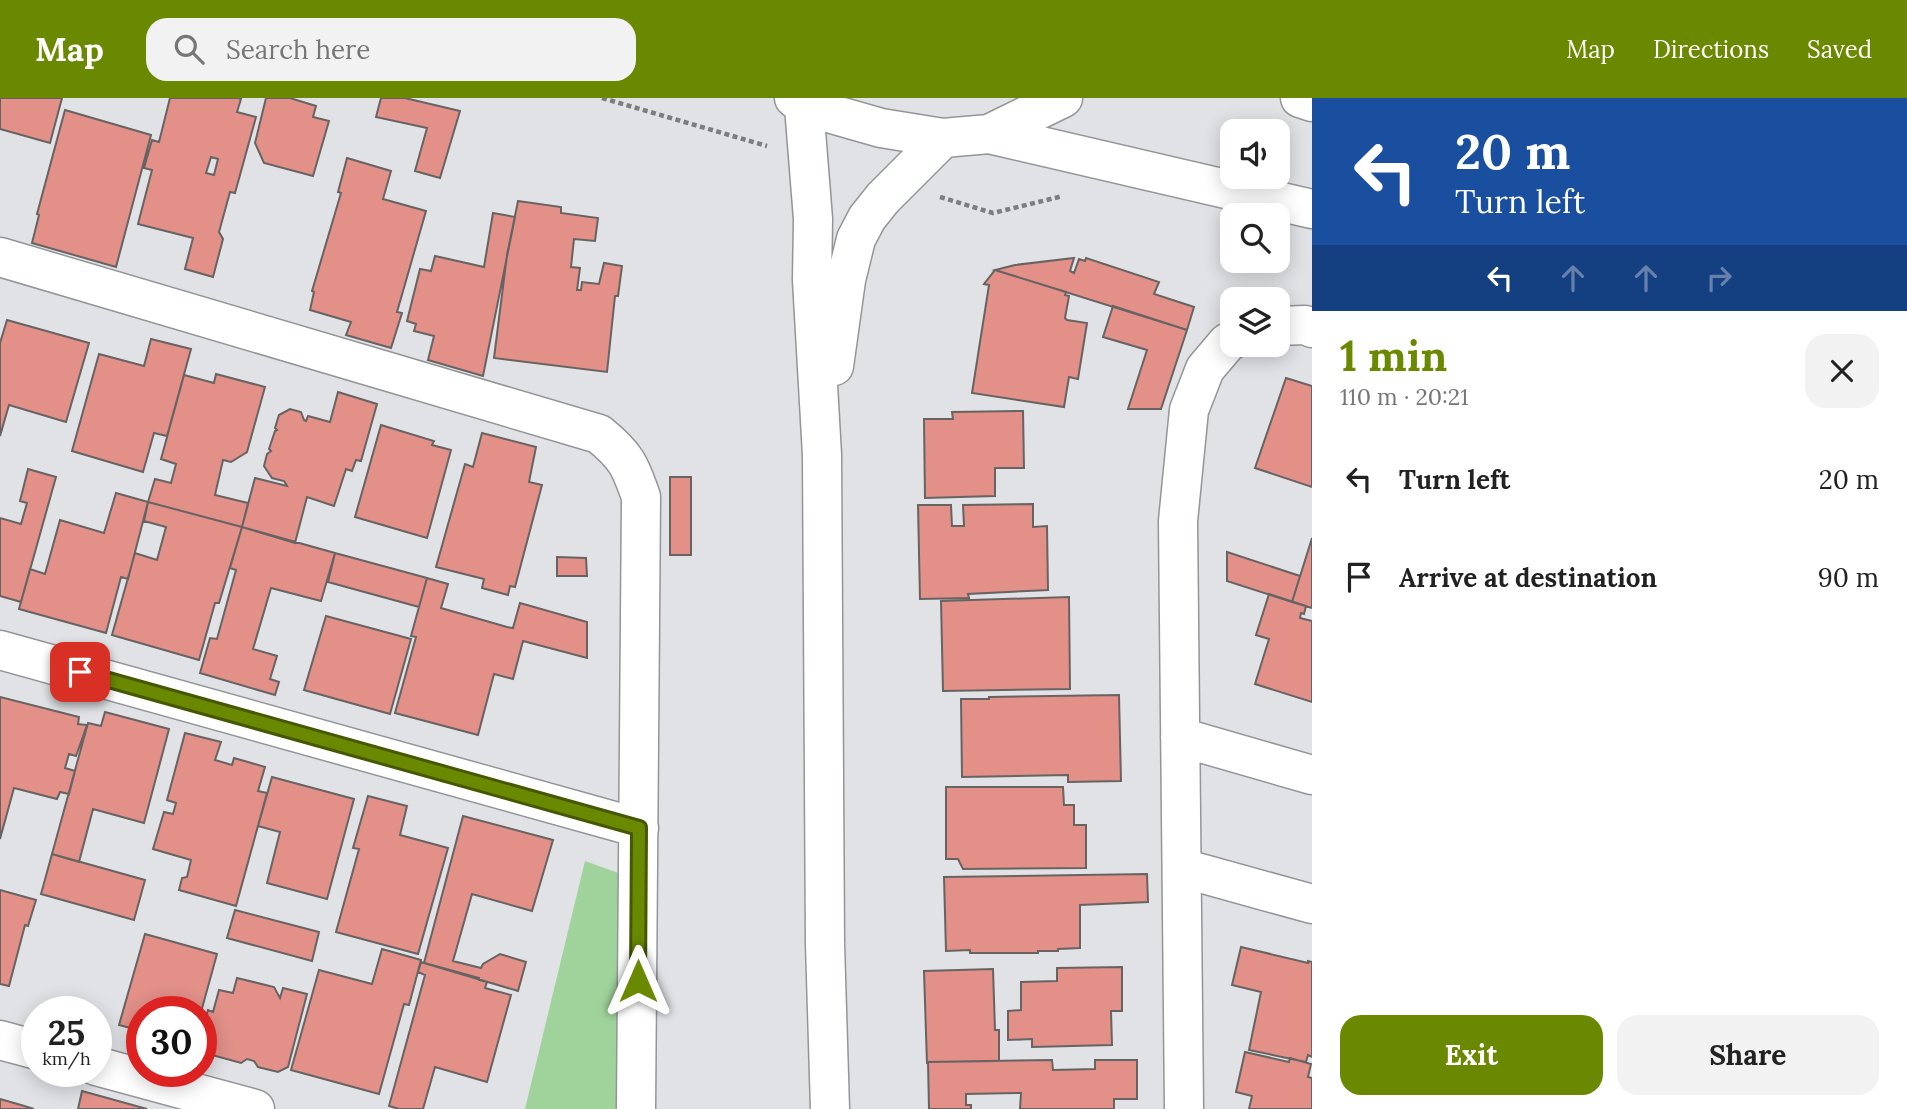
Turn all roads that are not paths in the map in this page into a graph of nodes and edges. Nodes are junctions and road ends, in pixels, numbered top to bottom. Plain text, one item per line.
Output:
1 (1063, 98) edge
2 (1300, 98) edge
3 (799, 102) edge
4 (1312, 102) edge
5 (989, 134) junction
6 (943, 138) junction
7 (1312, 209) edge
8 (0, 257) edge
9 (1290, 326) edge
10 (1312, 328) edge
11 (1220, 351) edge
12 (822, 455) junction
13 (0, 650) edge
14 (1180, 737) junction
15 (1312, 775) edge
16 (639, 828) junction
17 (1182, 868) junction
18 (1312, 904) edge
19 (0, 1040) edge
20 (21, 1045) edge
21 (112, 1070) edge
22 (255, 1109) edge
23 (636, 1109) edge
24 (830, 1109) edge
25 (1184, 1109) edge

1 - 5 street
2 - 4 street
3 - 6 street
3 - 12 street
5 - 6 street
5 - 7 street
6 - 12 street
8 - 16 street
9 - 10 street
11 - 14 street
12 - 24 street
13 - 16 street
14 - 15 street
14 - 17 street
16 - 23 street
17 - 18 street
17 - 25 street
19 - 20 street
21 - 22 street

